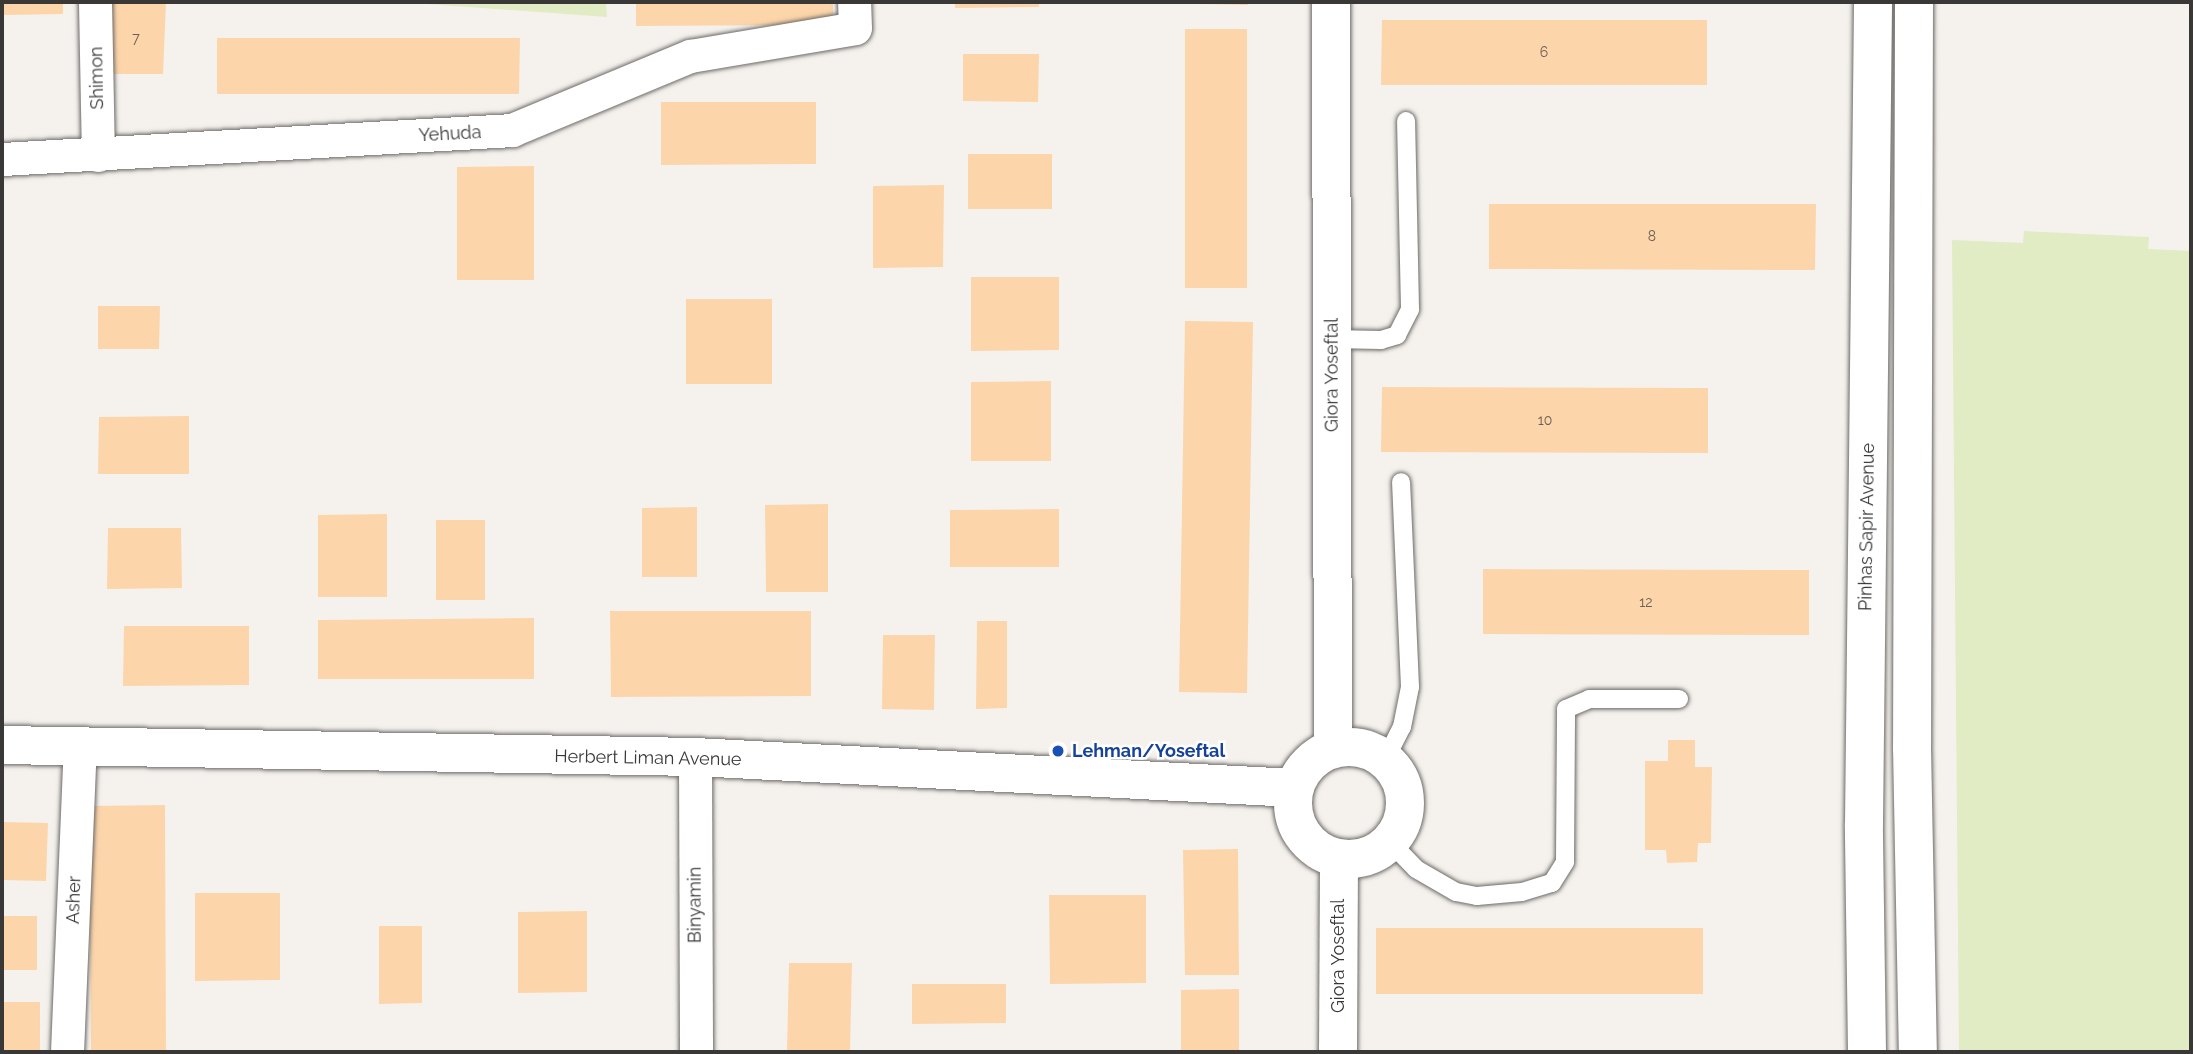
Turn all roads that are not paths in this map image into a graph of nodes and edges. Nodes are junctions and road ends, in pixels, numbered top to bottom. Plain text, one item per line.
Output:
1 (95, 2) edge
2 (854, 2) edge
3 (1331, 2) edge
4 (1873, 2) edge
5 (1914, 2) edge
6 (1406, 121) dead end
7 (98, 155) junction
8 (2, 159) edge
9 (1332, 339) junction
10 (1401, 482) dead end
11 (1679, 699) dead end
12 (2, 745) edge
13 (80, 748) junction
14 (1333, 749) junction
15 (695, 757) junction
16 (1385, 760) junction
17 (1294, 788) junction
18 (1390, 842) junction
19 (1339, 859) junction
20 (68, 1052) edge
21 (696, 1052) edge
22 (1338, 1052) edge
23 (1867, 1052) edge
24 (1918, 1052) edge

1 - 7 street, Shimon
2 - 7 street, Yehuda
3 - 9 street, Giora Yoseftal
4 - 23 street, Pinhas Sapir Avenue
5 - 24 street
6 - 9 lane
7 - 8 street, Yehuda
9 - 14 street, Giora Yoseftal
10 - 16 lane
11 - 18 lane
12 - 13 street, Herbert Liman Avenue
13 - 15 street, Herbert Liman Avenue
13 - 20 street, Asher
14 - 16 street
14 - 17 street
15 - 17 street, Herbert Liman Avenue
15 - 21 street, Binyamin
16 - 18 street
17 - 19 street
18 - 19 street
19 - 22 street, Giora Yoseftal

